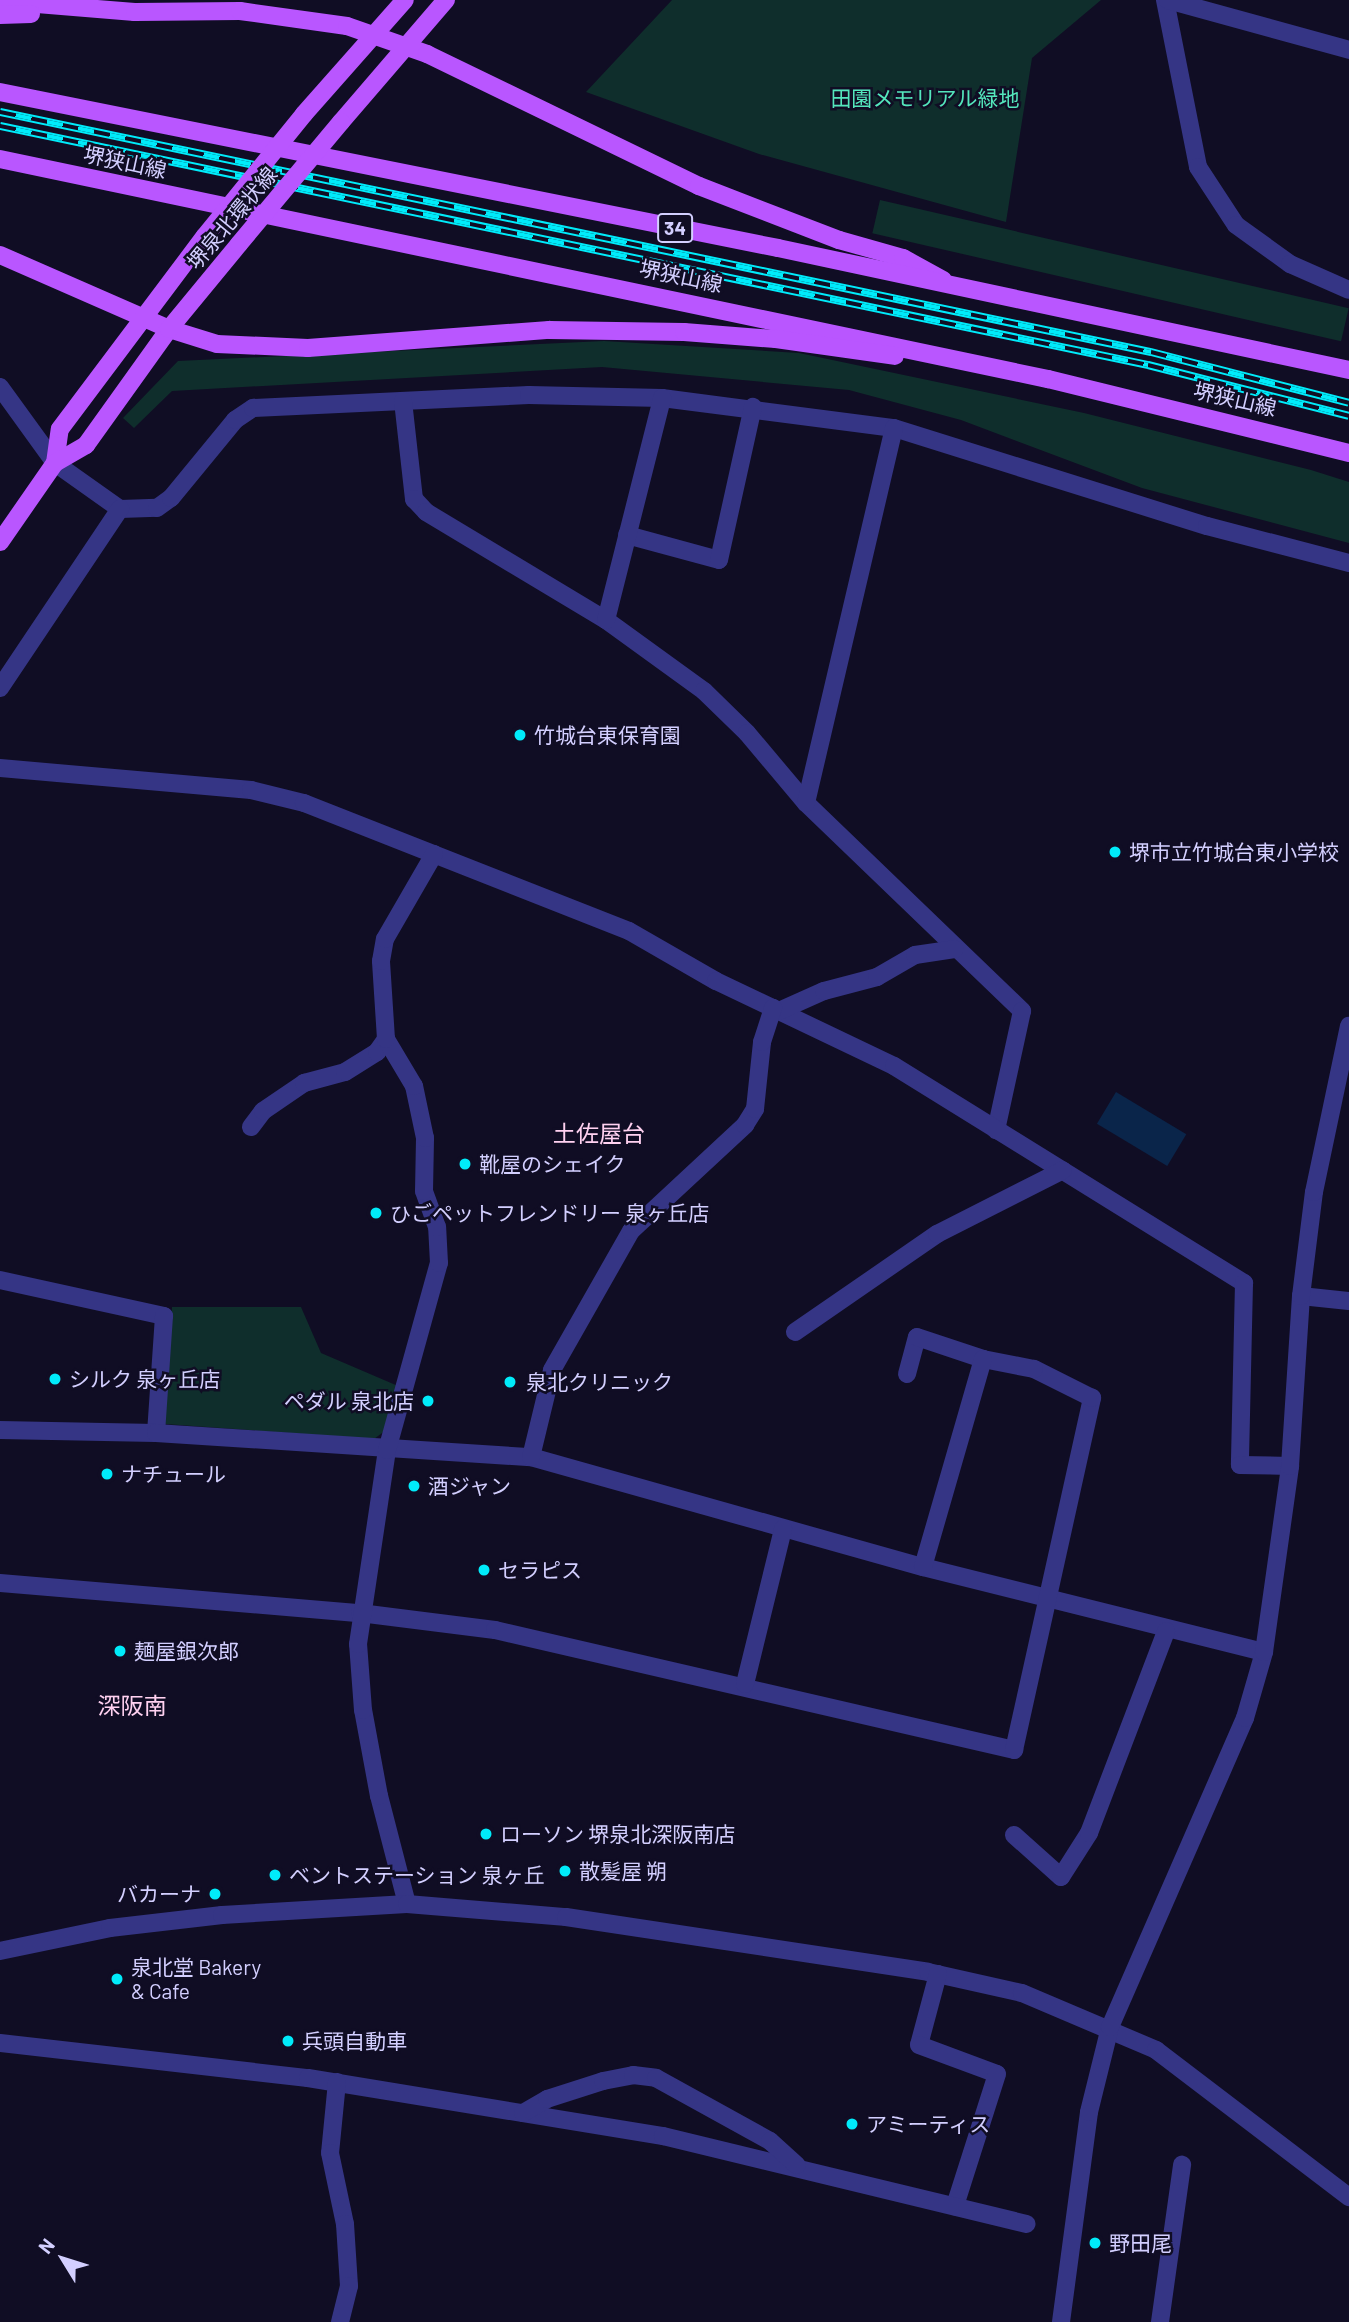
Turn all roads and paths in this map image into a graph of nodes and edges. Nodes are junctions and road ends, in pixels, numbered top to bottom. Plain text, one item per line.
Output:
1 (405, 0) edge
2 (446, 0) edge
3 (1167, 0) edge
4 (0, 1) edge
5 (135, 12) junction
6 (0, 15) edge
7 (372, 35) junction
8 (405, 46) junction
9 (1349, 50) edge
10 (0, 92) edge
11 (0, 159) edge
12 (0, 255) edge
13 (958, 289) junction
14 (1349, 290) edge
15 (142, 315) junction
16 (169, 329) junction
17 (1349, 370) edge
18 (1048, 379) junction
19 (0, 387) edge
20 (662, 398) junction
21 (403, 401) junction
22 (753, 407) junction
23 (894, 428) junction
24 (1344, 451) edge
25 (55, 463) junction
26 (120, 509) junction
27 (627, 534) junction
28 (0, 542) edge
29 (1349, 563) edge
30 (606, 620) junction
31 (0, 688) edge
32 (0, 768) edge
33 (806, 803) junction
34 (433, 854) junction
35 (955, 948) junction
36 (776, 1009) junction
37 (1349, 1026) edge
38 (386, 1039) junction
39 (251, 1127) dead end
40 (996, 1130) junction
41 (1063, 1170) junction
42 (0, 1280) edge
43 (1301, 1296) junction
44 (1349, 1301) edge
45 (795, 1332) dead end
46 (983, 1359) junction
47 (907, 1374) dead end
48 (0, 1430) edge
49 (156, 1433) junction
50 (387, 1450) junction
51 (531, 1457) junction
52 (1290, 1466) junction
53 (783, 1529) junction
54 (923, 1567) junction
55 (0, 1583) edge
56 (1046, 1599) junction
57 (360, 1613) junction
58 (1166, 1631) junction
59 (1264, 1652) junction
60 (745, 1684) junction
61 (1014, 1835) dead end
62 (407, 1905) junction
63 (0, 1951) edge
64 (938, 1974) junction
65 (1110, 2027) junction
66 (0, 2043) edge
67 (337, 2082) junction
68 (523, 2113) junction
69 (797, 2165) junction
70 (1182, 2165) dead end
71 (1349, 2197) edge
72 (955, 2206) junction
73 (1027, 2224) dead end
74 (340, 2322) edge
75 (1061, 2322) edge
76 (1160, 2322) edge

1 - 7 main road, 堺泉北環状線
2 - 8 main road, 堺泉北環状線
3 - 9 street
3 - 14 street
4 - 5 main road
5 - 6 main road
5 - 7 main road
7 - 8 main road
7 - 15 main road, 堺泉北環状線, bridge
8 - 13 main road
8 - 16 main road, 堺泉北環状線, bridge
10 - 13 main road, 堺狭山線 / 34
11 - 18 main road, 堺狭山線
12 - 15 main road
13 - 17 main road, 堺狭山線 / 34
15 - 16 main road
15 - 25 main road, 堺泉北環状線
16 - 18 main road
16 - 25 main road, 堺泉北環状線
18 - 24 main road, 堺狭山線
19 - 25 street
20 - 21 street
20 - 22 street
20 - 27 street
21 - 26 street
21 - 30 street
22 - 23 street
22 - 27 street
23 - 29 street
23 - 33 street
25 - 26 street
25 - 28 main road, 堺泉北環状線
26 - 31 street
27 - 30 street
30 - 33 street
32 - 34 street
33 - 35 street
34 - 36 street
34 - 38 street
35 - 36 street
35 - 40 street
36 - 40 street
36 - 51 street
37 - 43 street
38 - 39 street
38 - 50 street
40 - 41 street
41 - 45 street
41 - 52 street
42 - 49 street
43 - 44 street
43 - 52 street
46 - 47 street
46 - 54 street
46 - 56 street
48 - 49 street
49 - 50 street
50 - 51 street
50 - 57 street
51 - 53 street
52 - 59 street
53 - 54 street
53 - 60 street
54 - 56 street
55 - 57 street
56 - 58 street
56 - 60 street
57 - 60 street
57 - 62 street
58 - 59 street
58 - 61 street
59 - 65 street
62 - 63 street
62 - 64 street
64 - 65 street
64 - 72 street
65 - 71 street
65 - 75 street
66 - 67 street
67 - 68 street
67 - 74 street
68 - 69 street
68 - 69 street
69 - 72 street
70 - 76 street
72 - 73 street

